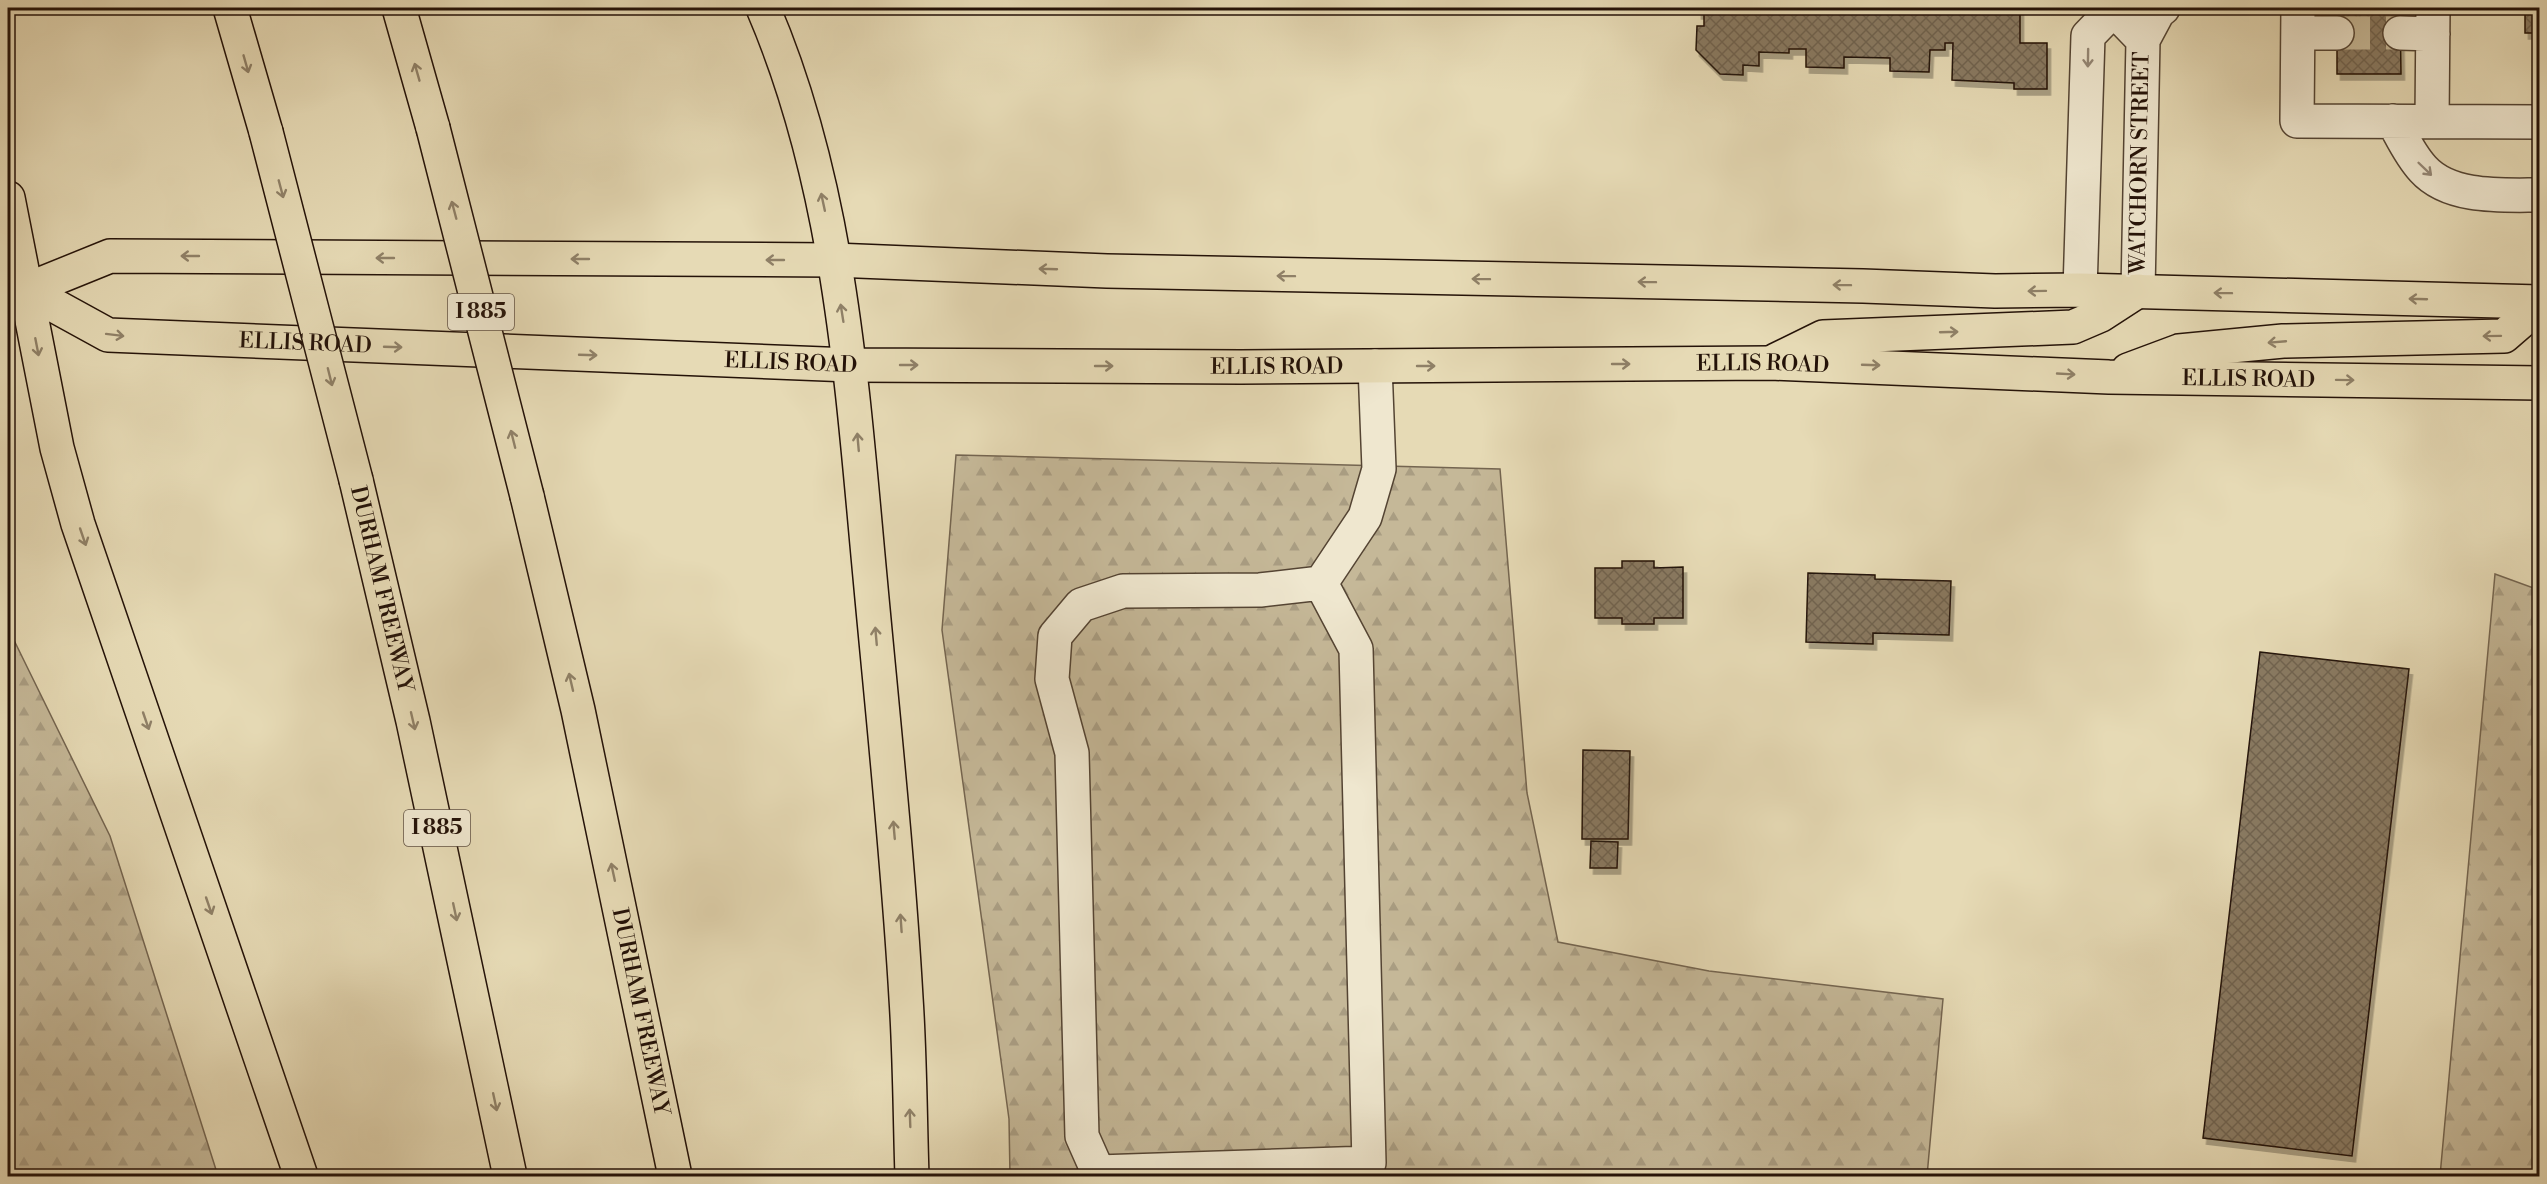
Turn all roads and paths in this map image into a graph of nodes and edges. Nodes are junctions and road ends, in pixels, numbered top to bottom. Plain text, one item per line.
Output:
1 (230, 8) edge
2 (399, 8) edge
3 (763, 8) edge
4 (2163, 8) edge
5 (2115, 9) edge
6 (2298, 20) edge
7 (2433, 21) edge
8 (2337, 33) tunnel mouth
9 (2400, 33) tunnel mouth
10 (2143, 40) junction
11 (2393, 121) junction
12 (2432, 122) junction
13 (2540, 122) edge
14 (2540, 195) edge
15 (8, 198) edge
16 (834, 260) junction
17 (17, 290) edge
18 (2080, 290) junction
19 (2138, 291) junction
20 (2540, 304) edge
21 (1771, 363) junction
22 (850, 365) junction
23 (1375, 366) junction
24 (2109, 377) junction
25 (2540, 383) edge
26 (1321, 583) junction
27 (1371, 1170) edge
28 (301, 1176) edge
29 (510, 1176) edge
30 (675, 1176) edge
31 (912, 1176) edge

1 -> 29 main road, DURHAM FREEWAY / I 885, bridge
30 -> 2 main road, DURHAM FREEWAY / I 885, bridge
16 -> 3 main road
4 - 10 street
5 - 10 street, WATCHORN STREET
5 -> 18 street, WATCHORN STREET
6 - 8 street
6 - 11 street
7 - 9 street
7 - 12 street
10 - 19 street, WATCHORN STREET
11 - 12 street
11 -> 14 street
12 - 13 street
15 - 17 main road
16 -> 17 main road
18 -> 16 main road
22 -> 16 main road
17 -> 22 main road, ELLIS ROAD
17 -> 28 main road
18 - 19 main road
20 -> 19 main road
21 -> 19 main road
20 -> 24 main road
23 -> 21 main road, ELLIS ROAD
21 -> 24 main road, ELLIS ROAD
22 -> 23 main road, ELLIS ROAD
31 -> 22 main road
23 - 26 street
24 -> 25 main road, ELLIS ROAD
26 - 27 street
26 - 27 street

